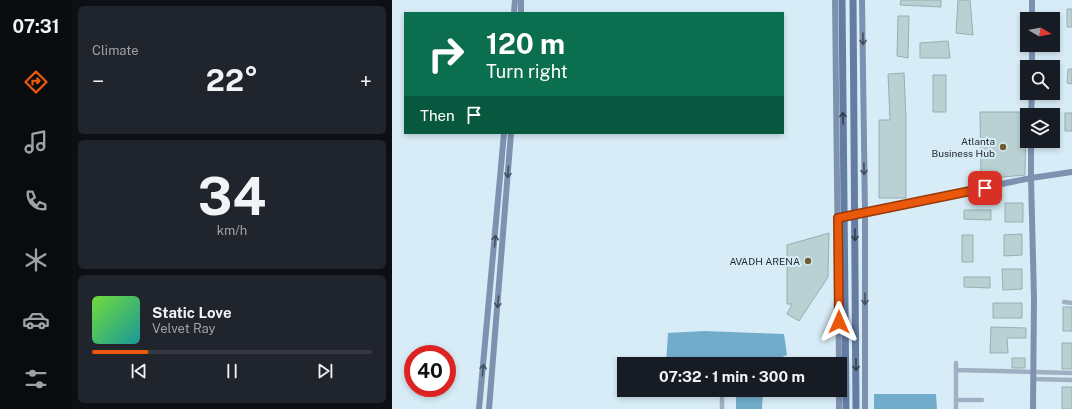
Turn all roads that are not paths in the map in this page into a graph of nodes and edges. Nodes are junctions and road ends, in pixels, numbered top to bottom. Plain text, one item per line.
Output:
1 (515, 0) edge
2 (522, 0) edge
3 (835, 0) edge
4 (842, 0) edge
5 (853, 0) edge
6 (862, 0) edge
7 (1032, 0) edge
8 (514, 12) edge
9 (520, 12) edge
10 (1032, 12) edge
11 (504, 134) edge
12 (511, 134) edge
13 (1031, 148) edge
14 (1072, 172) edge
15 (1031, 178) junction
16 (865, 213) junction
17 (855, 215) junction
18 (841, 217) junction
19 (1064, 302) dead end
20 (1072, 303) edge
21 (839, 357) edge
22 (956, 363) dead end
23 (956, 370) junction
24 (1033, 371) junction
25 (1057, 372) junction
26 (1072, 373) edge
27 (1033, 380) junction
28 (1057, 380) junction
29 (1072, 380) edge
30 (839, 397) edge
31 (722, 398) dead end
32 (956, 400) junction
33 (982, 400) dead end
34 (479, 409) edge
35 (489, 409) edge
36 (722, 409) edge
37 (839, 409) edge
38 (846, 409) edge
39 (856, 409) edge
40 (865, 409) edge
41 (956, 409) edge
42 (1033, 409) edge

1 - 8 street
2 - 9 street
3 - 18 street
18 -> 4 main road
5 - 17 main road
6 -> 16 street
7 - 10 street
34 -> 11 street
12 -> 35 street
13 - 15 street
14 - 15 street
15 - 16 street
15 - 24 street
16 - 17 street
16 -> 40 street
17 - 18 street
17 -> 39 main road
18 - 21 street
18 - 38 main road
19 - 20 street
22 - 23 street
23 - 24 street
23 - 32 street
24 - 25 street
24 - 27 street
25 - 26 street
25 - 28 street
27 - 28 street
27 - 42 street
28 - 29 street
30 - 37 street
31 - 36 street
32 - 33 street
32 - 41 street

